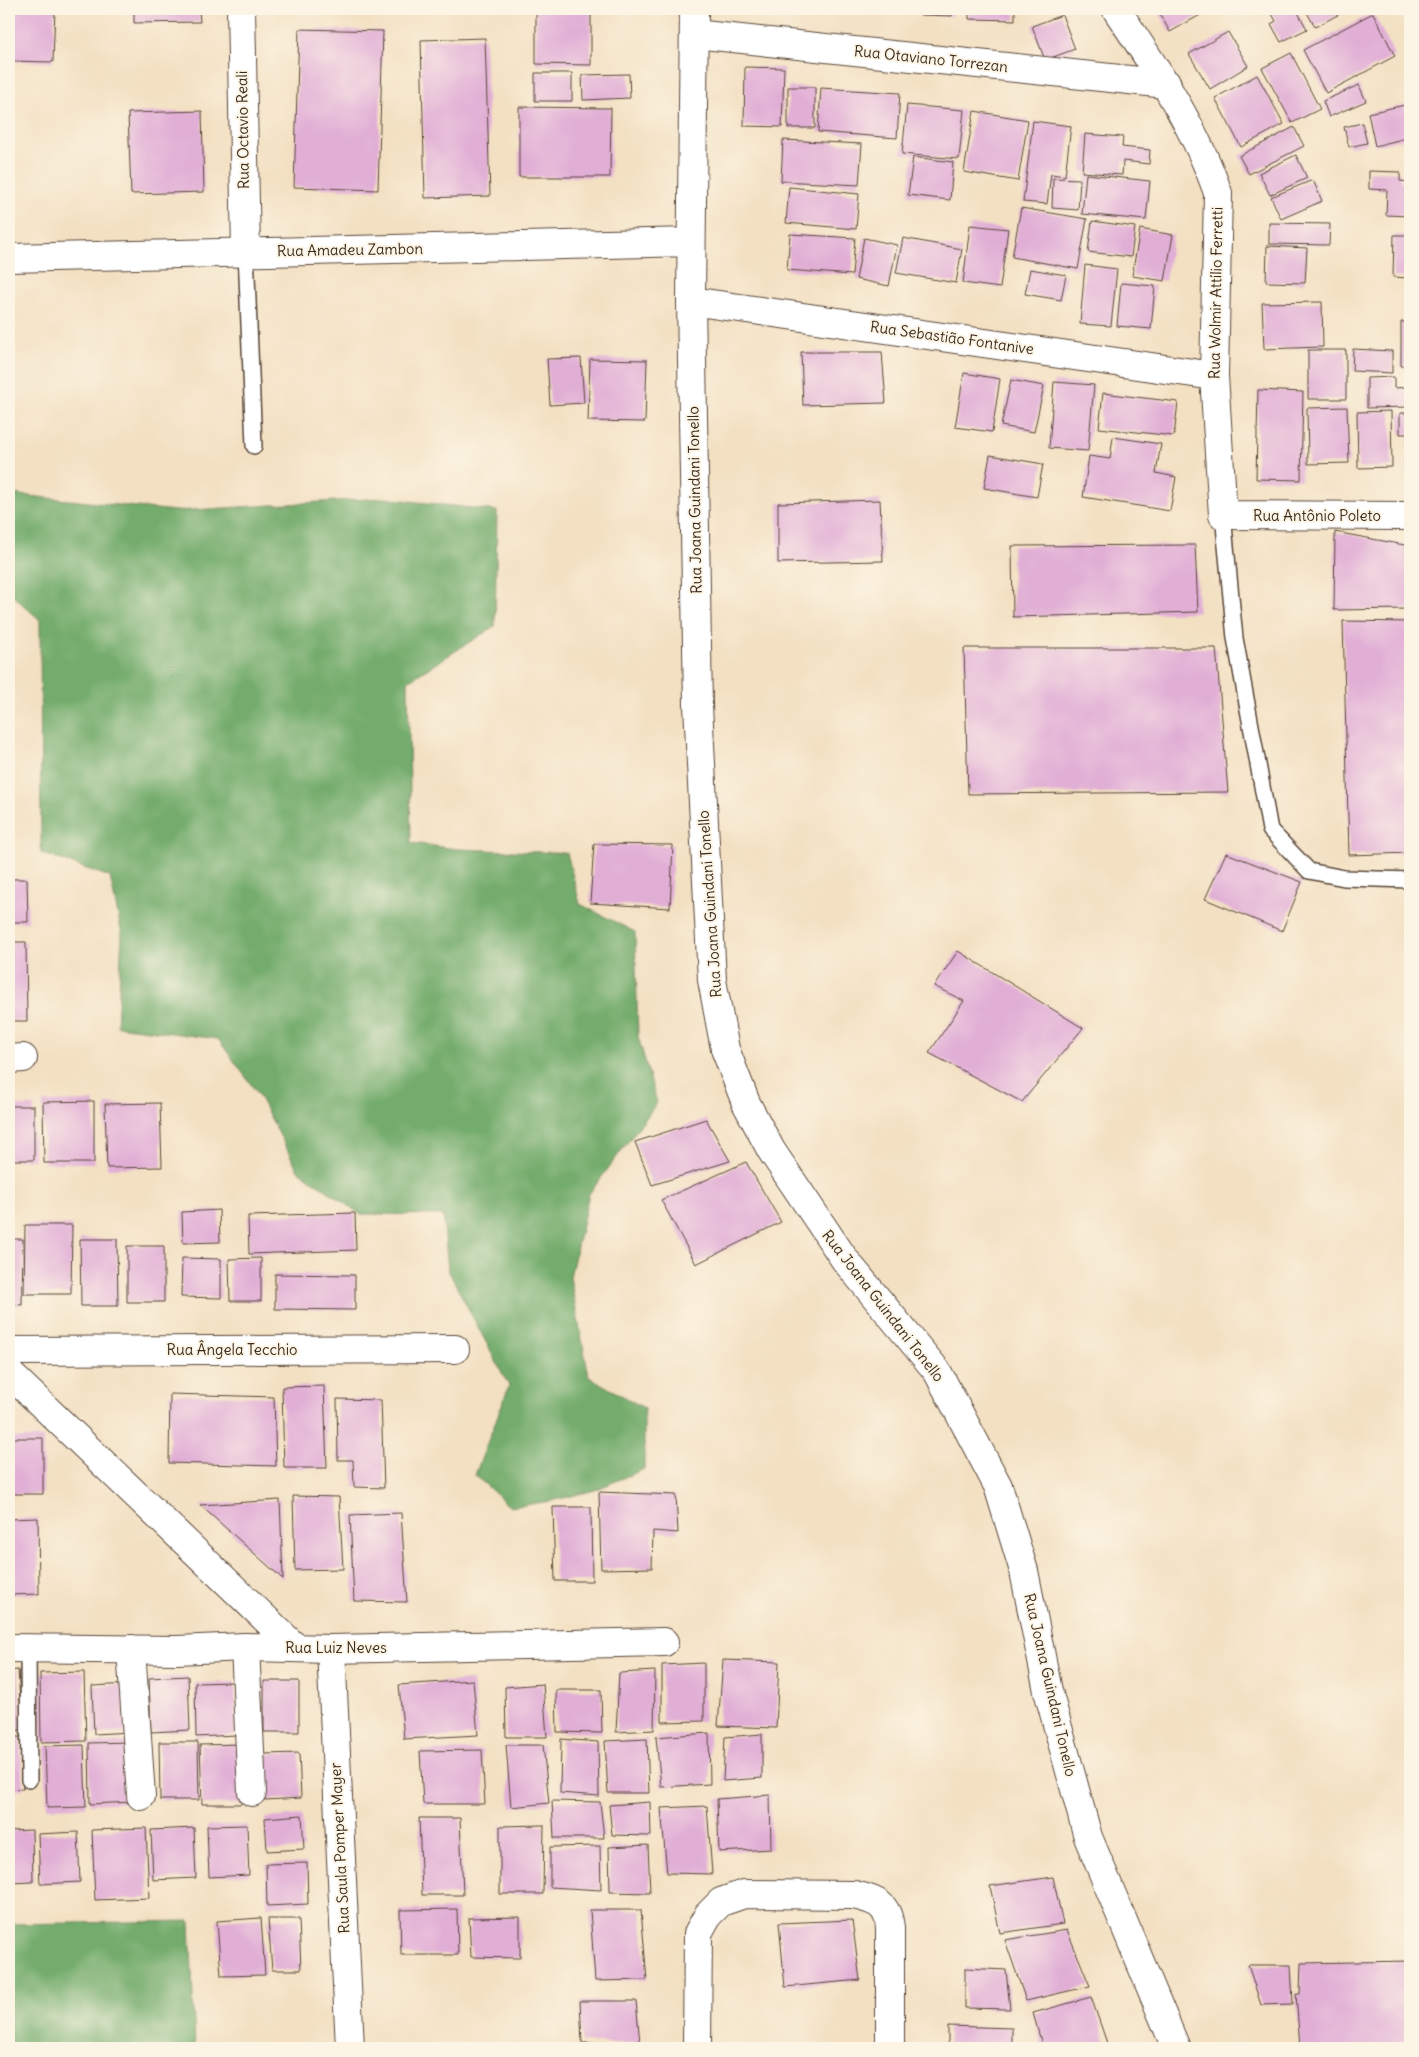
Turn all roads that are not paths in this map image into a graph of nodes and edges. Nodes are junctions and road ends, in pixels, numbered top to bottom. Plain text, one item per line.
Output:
1 (241, 9) edge
2 (1116, 9) edge
3 (694, 22) edge
4 (1167, 84) junction
5 (691, 242) junction
6 (246, 252) junction
7 (9, 258) edge
8 (691, 301) junction
9 (1214, 376) junction
10 (254, 446) dead end
11 (1224, 515) junction
12 (1410, 516) edge
13 (1410, 880) edge
14 (455, 1349) dead end
15 (9, 1352) edge
16 (9, 1373) edge
17 (664, 1642) dead end
18 (245, 1647) junction
19 (19, 1648) edge
20 (296, 1648) junction
21 (131, 1649) junction
22 (330, 1649) junction
23 (29, 1780) dead end
24 (252, 1792) dead end
25 (141, 1796) dead end
26 (890, 2040) edge
27 (350, 2048) edge
28 (697, 2048) edge
29 (1176, 2048) edge

1 - 6 street, Rua Octavio Reali
2 - 4 street, Rua Wolmir Attílio Ferretti
3 - 4 street, Rua Otaviano Torrezan
3 - 5 street, Rua Joana Guindani Tonello
4 - 9 street, Rua Wolmir Attílio Ferretti
5 - 6 street, Rua Amadeu Zambon
5 - 8 street, Rua Joana Guindani Tonello
6 - 7 street, Rua Amadeu Zambon
6 - 10 lane
8 - 9 street, Rua Sebastião Fontanive
8 - 29 street, Rua Joana Guindani Tonello
9 - 11 street, Rua Wolmir Attílio Ferretti
11 - 12 street, Rua Antônio Poleto
11 - 13 lane
14 - 15 street, Rua Ângela Tecchio
16 - 20 street
17 - 22 street, Rua Luiz Neves
18 - 20 street, Rua Luiz Neves
18 - 21 street, Rua Luiz Neves
18 - 24 street
19 - 21 street, Rua Luiz Neves
19 - 23 lane
20 - 22 street, Rua Luiz Neves
21 - 25 street
22 - 27 street, Rua Saula Pomper Mayer
26 - 28 street

